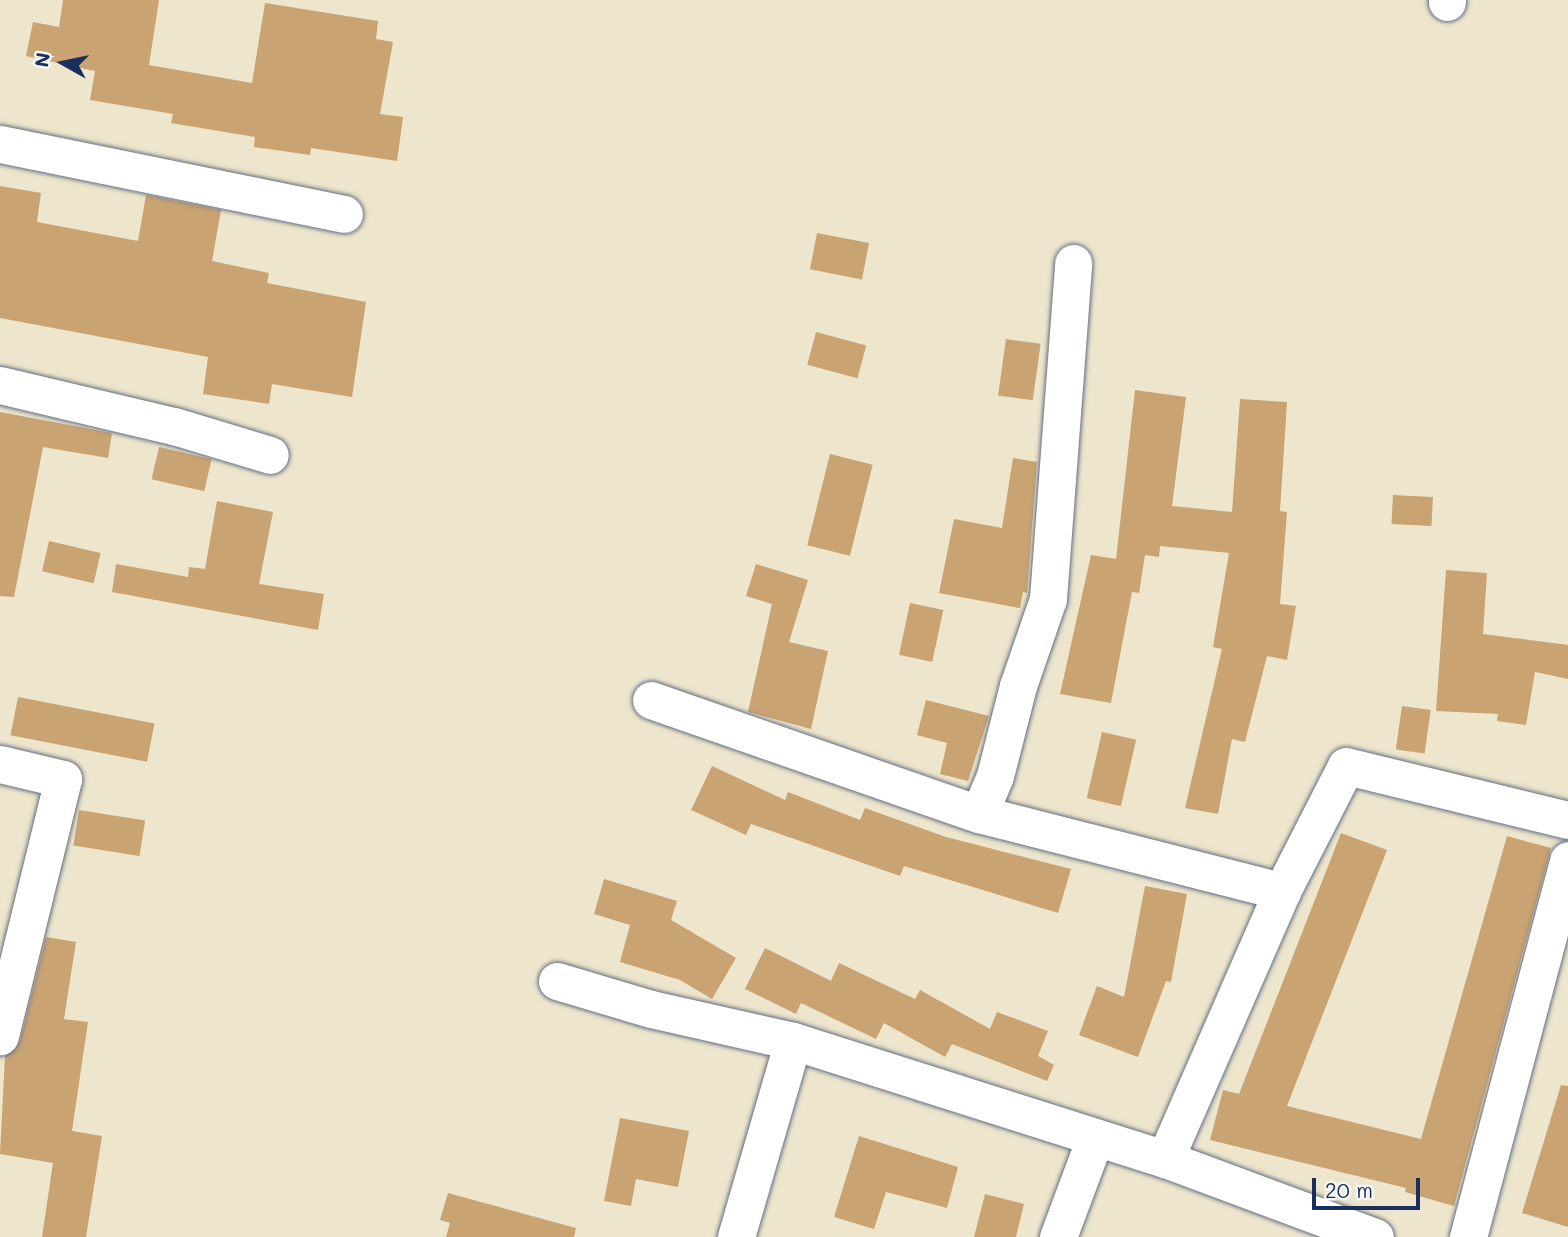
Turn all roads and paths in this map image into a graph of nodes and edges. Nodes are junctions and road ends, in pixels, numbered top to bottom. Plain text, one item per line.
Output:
1 (0, 144) edge
2 (344, 214) dead end
3 (1073, 263) dead end
4 (0, 385) edge
5 (270, 456) dead end
6 (651, 700) dead end
7 (0, 764) edge
8 (978, 814) junction
9 (1568, 820) edge
10 (1568, 860) edge
11 (1282, 891) junction
12 (557, 981) dead end
13 (0, 1036) edge
14 (793, 1041) junction
15 (1095, 1138) junction
16 (1165, 1159) junction
17 (736, 1237) edge
18 (1058, 1237) edge
19 (1375, 1237) edge
20 (1468, 1237) edge

1 - 2 street
3 - 8 street
4 - 5 street
6 - 8 street
7 - 13 street
8 - 11 street
9 - 11 street
10 - 20 street
11 - 16 street
12 - 14 street
14 - 15 street
14 - 17 street
15 - 16 street
15 - 18 street
16 - 19 street

